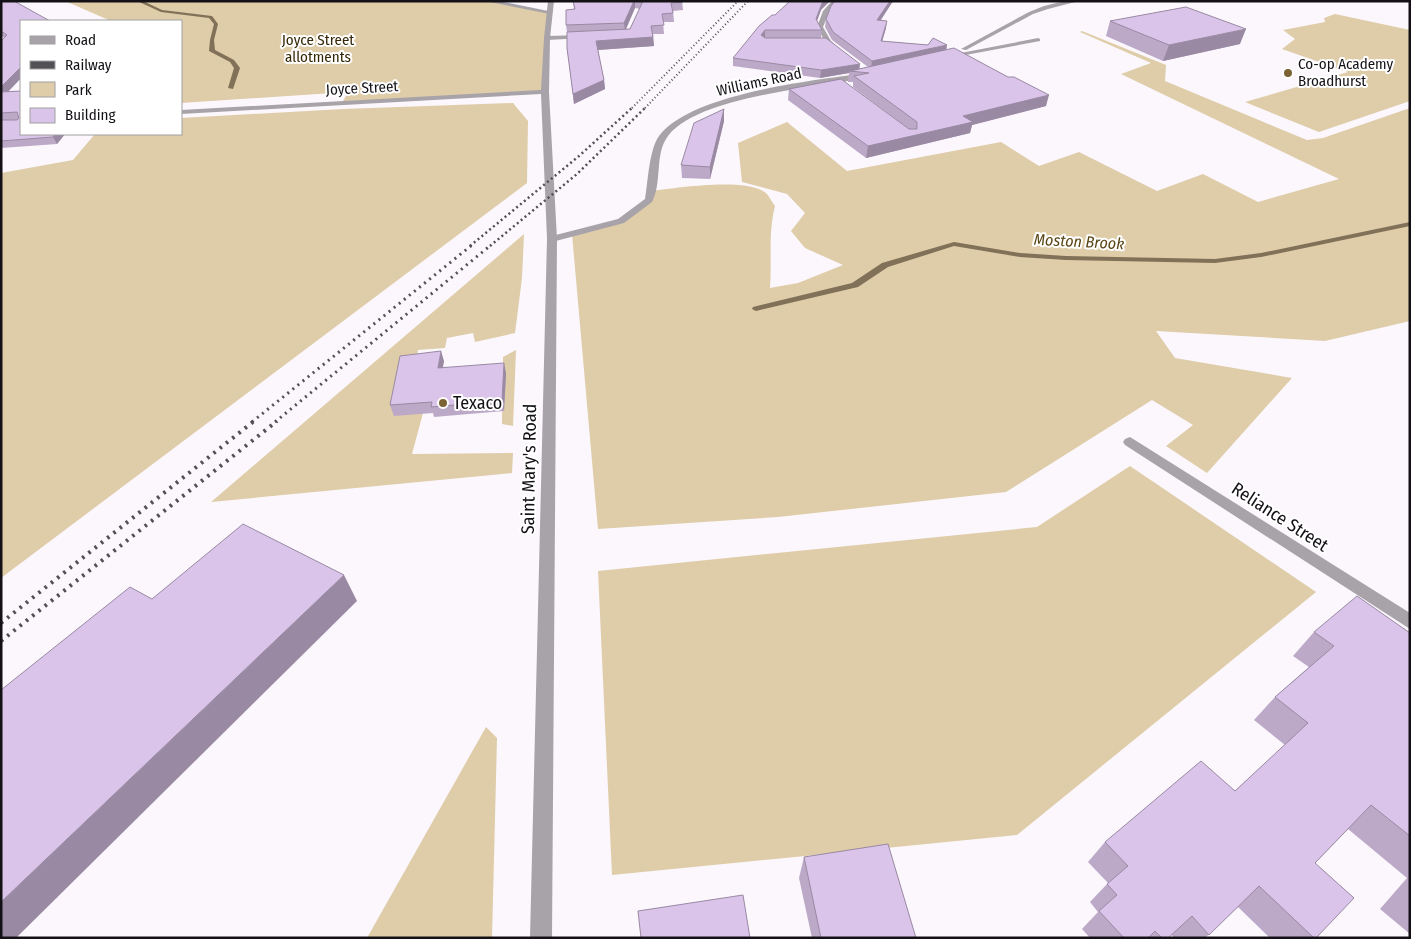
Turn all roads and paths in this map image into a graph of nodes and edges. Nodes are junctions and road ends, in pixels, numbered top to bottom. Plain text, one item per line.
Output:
1 (487, 1) edge
2 (836, 1) edge
3 (1076, 1) edge
4 (1039, 4) dead end
5 (550, 7) edge
6 (1046, 7) junction
7 (592, 36) edge
8 (547, 38) junction
9 (1038, 40) dead end
10 (819, 42) edge
11 (828, 42) junction
12 (842, 53) edge
13 (953, 55) junction
14 (934, 59) edge
15 (969, 63) edge
16 (879, 72) edge
17 (835, 80) junction
18 (843, 86) edge
19 (545, 92) junction
20 (182, 112) edge
21 (552, 240) junction
22 (1130, 442) dead end
23 (1410, 622) edge
24 (541, 938) edge

1 - 5 street
2 - 11 street
3 - 6 street
4 - 6 street
5 - 8 street, Saint Mary's Road
6 - 13 street
7 - 8 street
8 - 19 street, Saint Mary's Road
9 - 13 street
10 - 11 street
11 - 12 street
13 - 14 street
13 - 15 street
16 - 17 street, Williams Road
17 - 18 street
17 - 21 street, Williams Road
19 - 20 street, Joyce Street
19 - 21 street, Saint Mary's Road
21 - 24 street, Saint Mary's Road
22 - 23 street, Reliance Street

